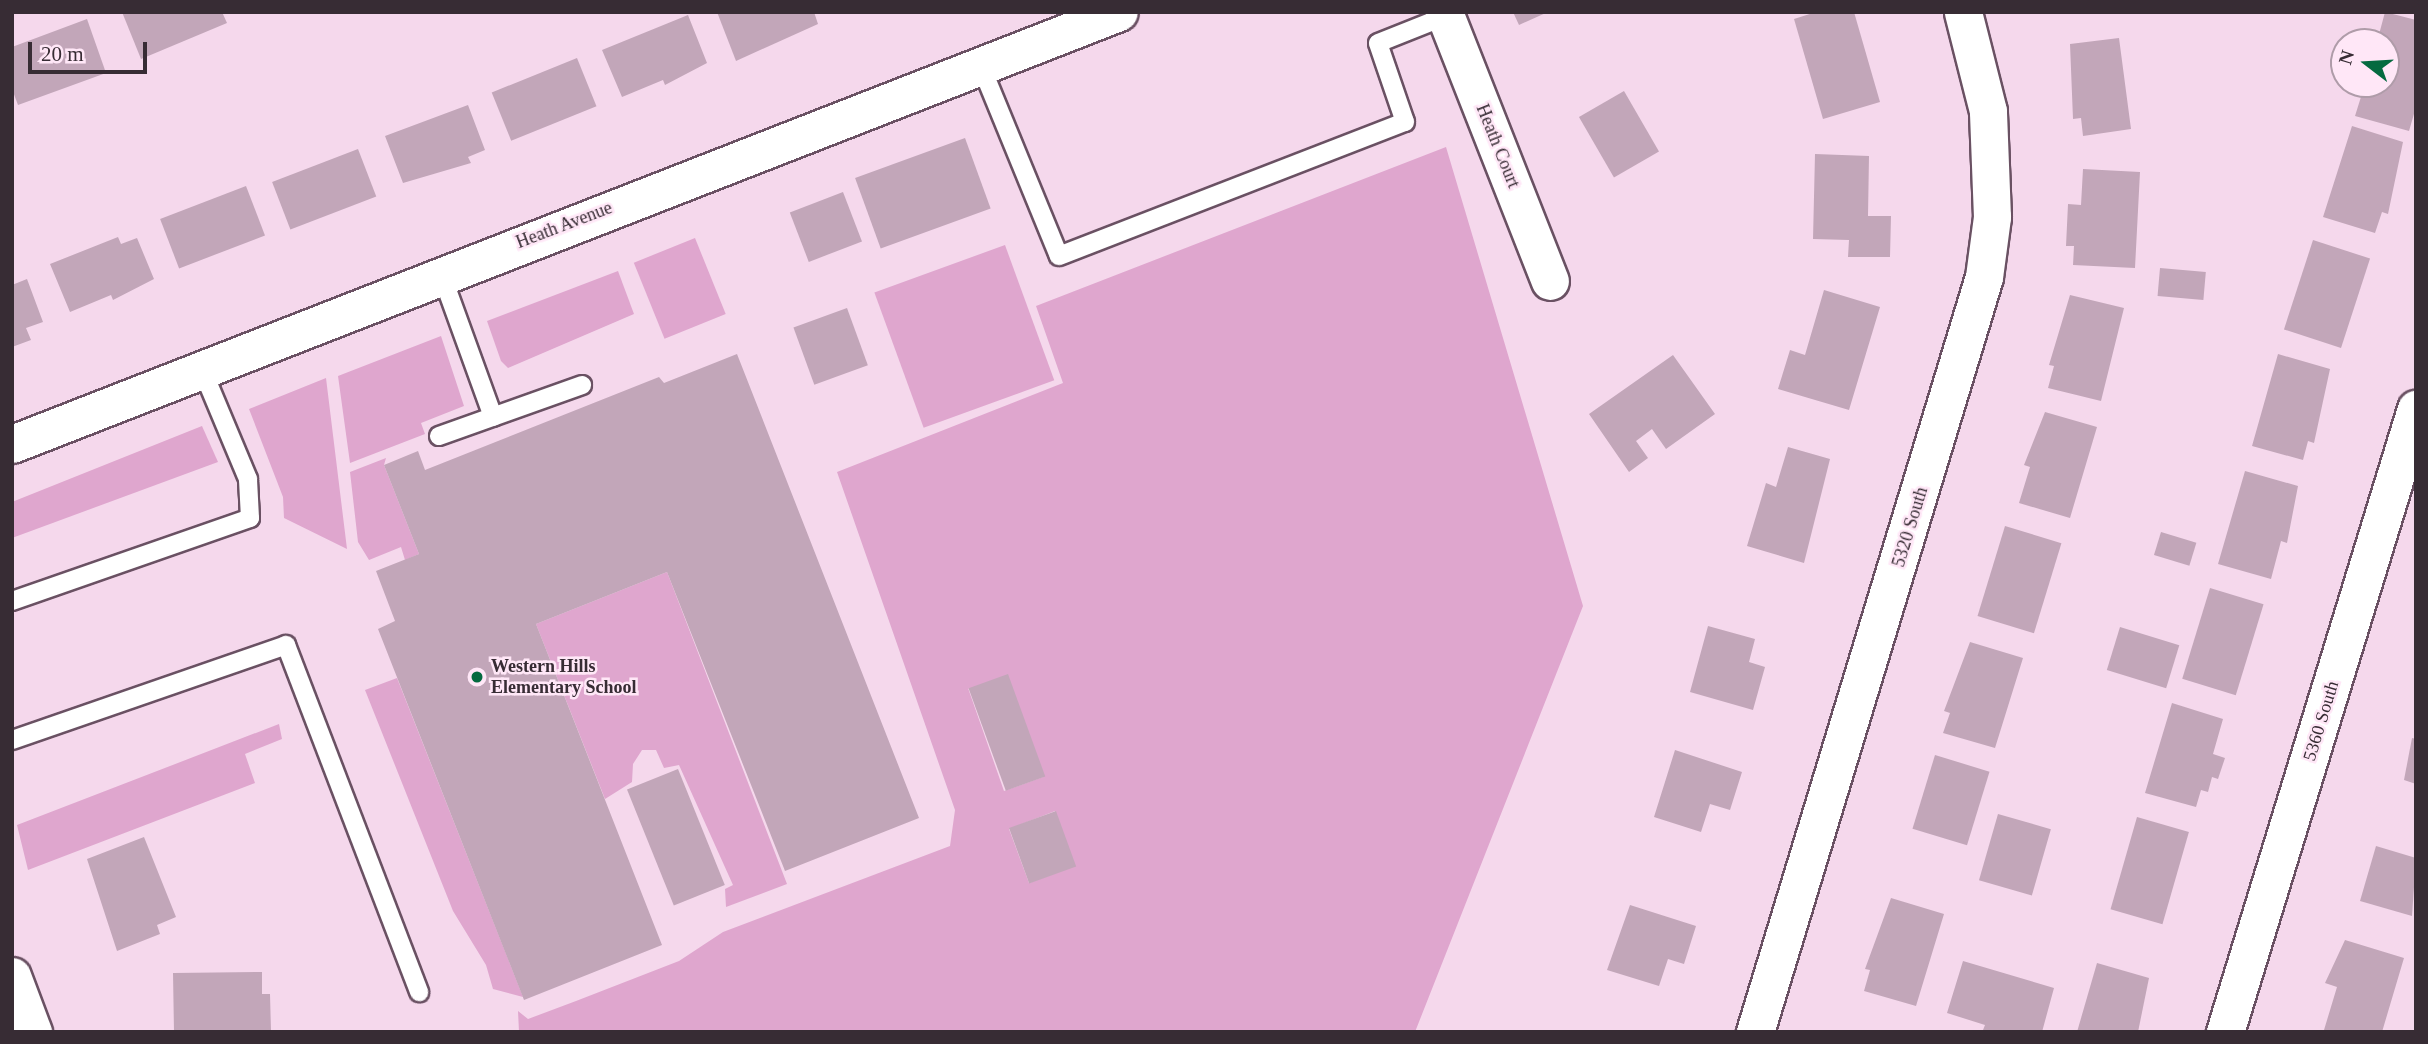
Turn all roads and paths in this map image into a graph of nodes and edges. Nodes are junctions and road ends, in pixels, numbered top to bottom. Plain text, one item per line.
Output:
1 (1119, 12) edge
2 (1964, 12) edge
3 (1445, 14) edge
4 (981, 66) junction
5 (441, 273) junction
6 (1550, 281) dead end
7 (202, 369) junction
8 (582, 385) dead end
9 (2416, 409) edge
10 (493, 416) junction
11 (439, 436) dead end
12 (12, 444) edge
13 (12, 601) edge
14 (12, 740) edge
15 (12, 976) edge
16 (419, 992) dead end
17 (33, 1032) edge
18 (1755, 1032) edge
19 (2225, 1032) edge

1 - 4 street, Heath Avenue
2 - 18 street, 5320 South
3 - 4 lane
3 - 6 street, Heath Court
4 - 5 street, Heath Avenue
5 - 7 street, Heath Avenue
5 - 10 lane
7 - 12 street, Heath Avenue
7 - 13 lane
8 - 10 lane
9 - 19 street, 5360 South
10 - 11 lane
14 - 16 lane
15 - 17 street

